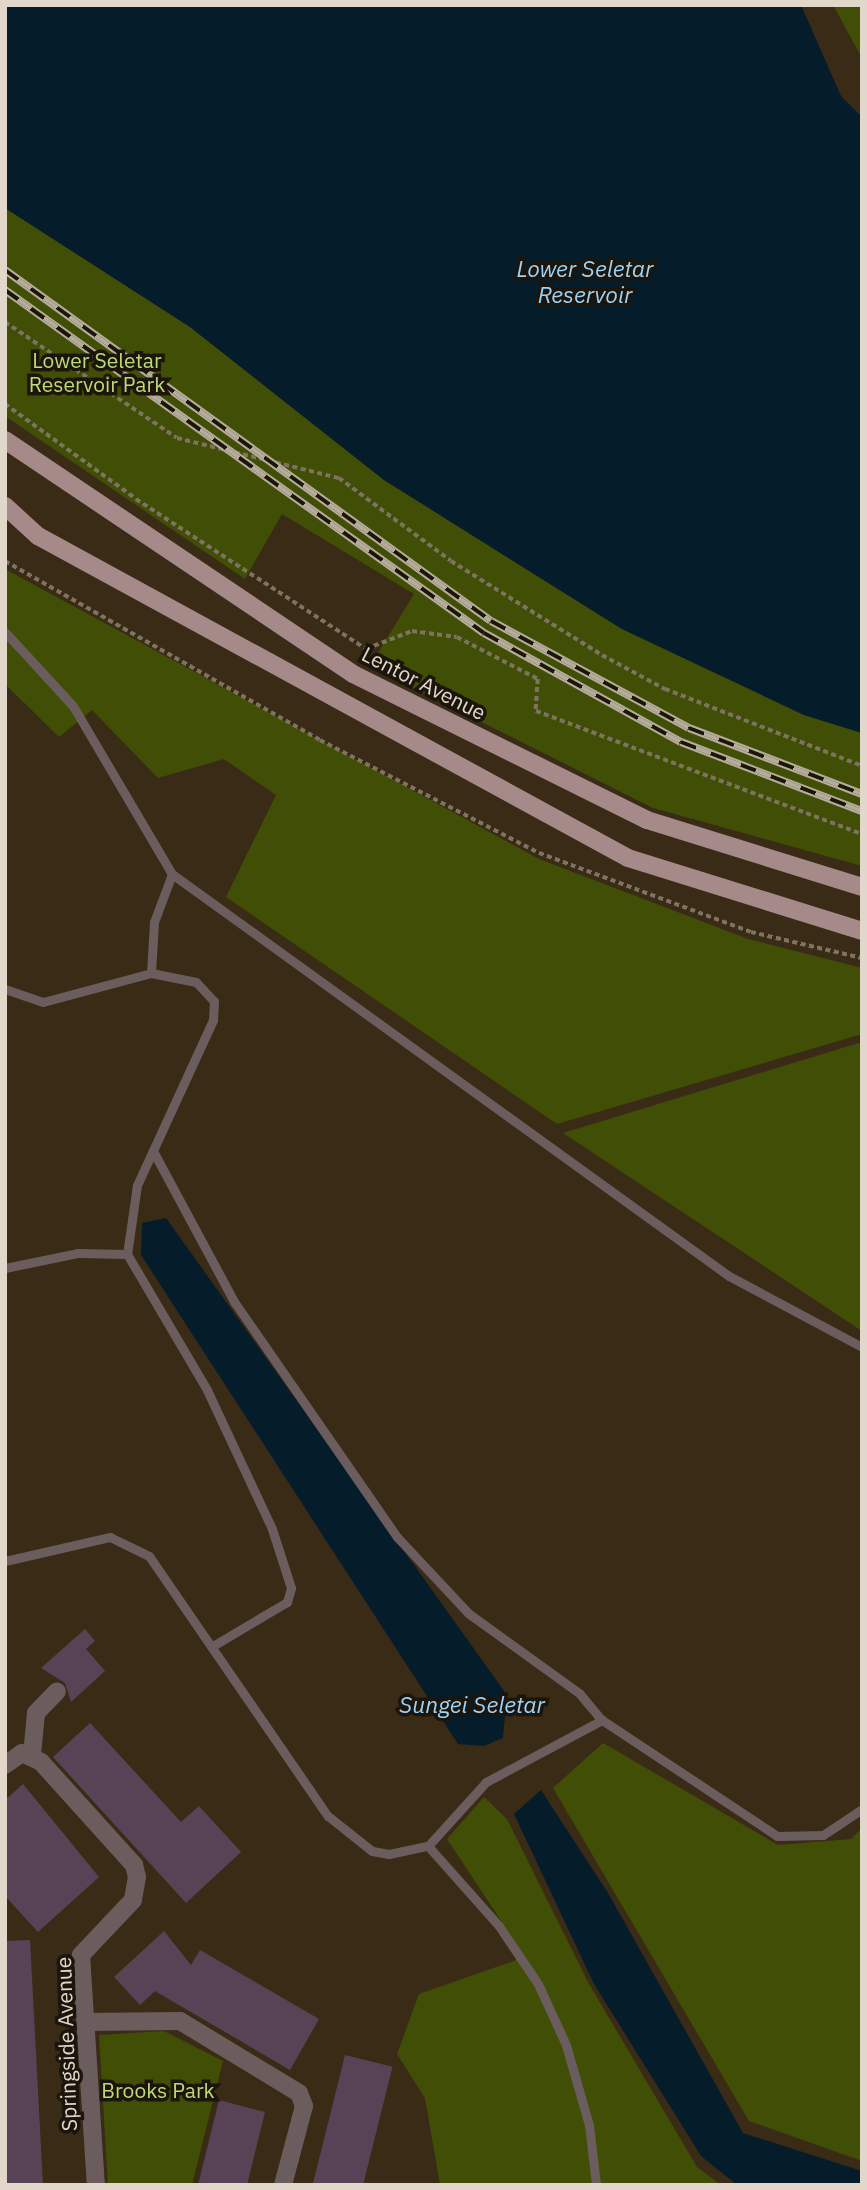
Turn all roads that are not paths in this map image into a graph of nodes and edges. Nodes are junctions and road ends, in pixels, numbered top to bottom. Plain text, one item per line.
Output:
1 (5, 440) edge
2 (5, 506) edge
3 (5, 632) edge
4 (172, 874) junction
5 (862, 887) edge
6 (862, 931) edge
7 (151, 973) junction
8 (5, 989) edge
9 (153, 1151) junction
10 (127, 1254) junction
11 (5, 1268) edge
12 (862, 1347) edge
13 (5, 1561) edge
14 (211, 1647) junction
15 (57, 1691) dead end
16 (602, 1720) junction
17 (32, 1755) junction
18 (5, 1765) edge
19 (862, 1809) edge
20 (428, 1846) junction
21 (85, 2022) junction
22 (96, 2185) edge
23 (284, 2185) edge
24 (596, 2185) edge

1 - 5 main road, Lentor Avenue
2 - 6 main road
3 - 4 lane
4 - 7 lane
4 - 12 lane
7 - 8 lane
7 - 9 lane
9 - 10 lane
9 - 16 lane
10 - 11 lane
10 - 14 lane
13 - 14 lane
14 - 20 lane
15 - 17 street
16 - 19 lane
16 - 20 lane
17 - 18 street
17 - 21 street, Springside Avenue
20 - 24 lane
21 - 22 street, Springside Avenue
21 - 23 street

